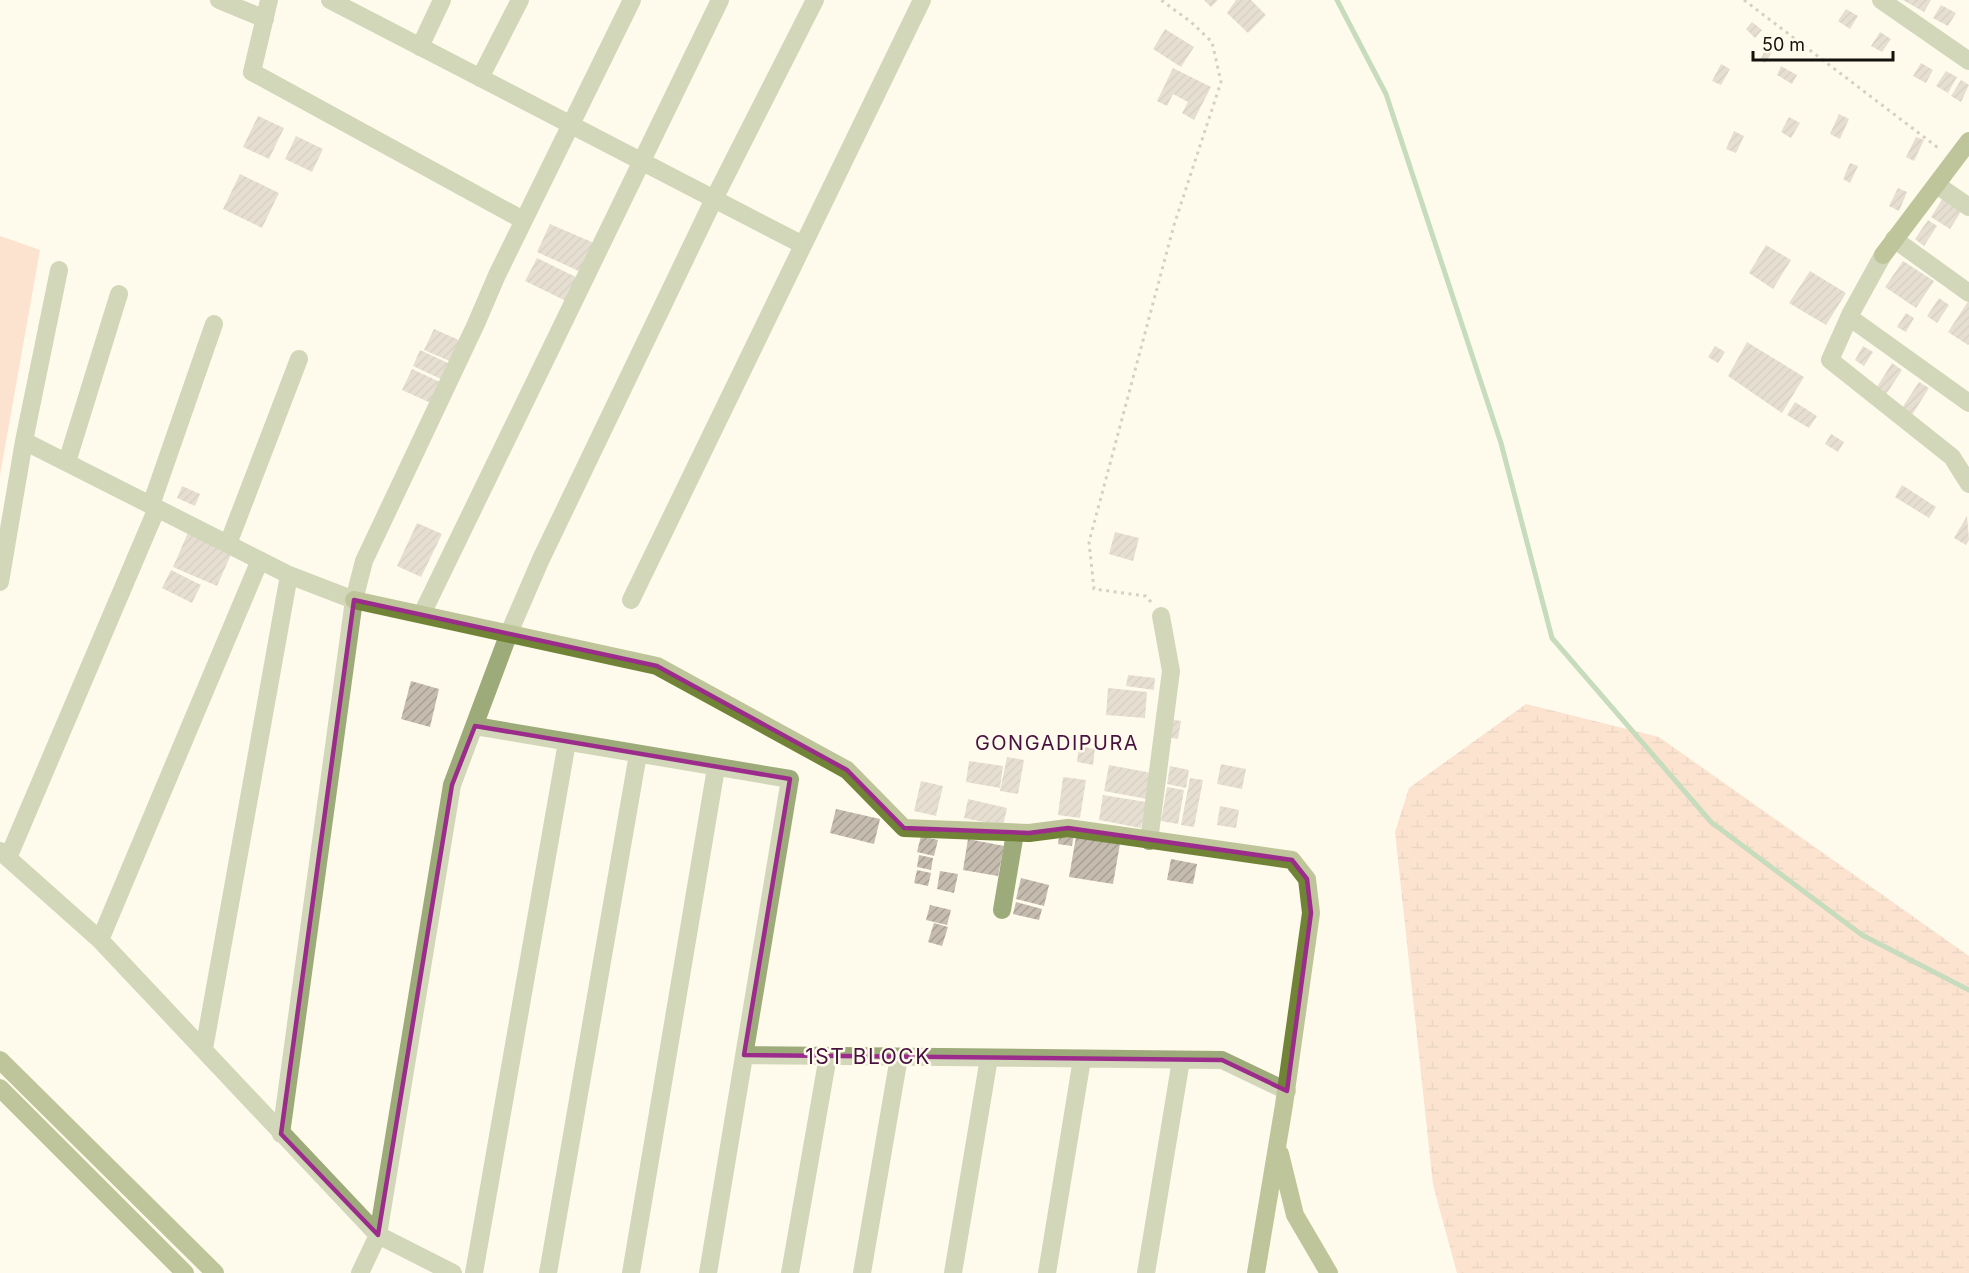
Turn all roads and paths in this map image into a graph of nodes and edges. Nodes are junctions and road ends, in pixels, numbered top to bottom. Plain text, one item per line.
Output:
1 (219, 0) edge
2 (269, 0) edge
3 (330, 0) edge
4 (442, 0) edge
5 (520, 0) edge
6 (632, 0) edge
7 (720, 0) edge
8 (815, 0) edge
9 (922, 0) edge
10 (1161, 0) edge
11 (1744, 0) edge
12 (1881, 0) edge
13 (265, 19) junction
14 (420, 47) junction
15 (1969, 61) edge
16 (480, 78) junction
17 (570, 124) junction
18 (1969, 141) edge
19 (1955, 160) junction
20 (642, 161) junction
21 (1937, 184) junction
22 (714, 199) junction
23 (1969, 207) edge
24 (523, 220) junction
25 (1894, 239) junction
26 (803, 245) junction
27 (58, 270) dead end
28 (1969, 293) edge
29 (119, 294) dead end
30 (1849, 317) junction
31 (214, 324) dead end
32 (299, 359) dead end
33 (1969, 404) edge
34 (24, 441) junction
35 (67, 462) junction
36 (1969, 484) edge
37 (154, 506) junction
38 (228, 544) junction
39 (260, 560) junction
40 (289, 575) junction
41 (0, 582) edge
42 (354, 600) junction
43 (631, 600) dead end
44 (422, 614) junction
45 (1161, 616) joint
46 (508, 633) junction
47 (475, 726) junction
48 (567, 742) junction
49 (638, 754) junction
50 (716, 768) junction
51 (1015, 833) junction
52 (1149, 841) junction
53 (4, 854) edge
54 (1002, 910) dead end
55 (100, 940) junction
56 (204, 1049) junction
57 (744, 1055) junction
58 (828, 1056) junction
59 (899, 1057) junction
60 (989, 1058) junction
61 (1082, 1059) junction
62 (0, 1060) edge
63 (1181, 1060) junction
64 (0, 1088) edge
65 (1287, 1090) junction
66 (281, 1134) junction
67 (1278, 1146) junction
68 (378, 1236) junction
69 (185, 1273) edge
70 (215, 1273) edge
71 (360, 1273) edge
72 (453, 1273) edge
73 (474, 1273) edge
74 (548, 1273) edge
75 (631, 1273) edge
76 (708, 1273) edge
77 (790, 1273) edge
78 (862, 1273) edge
79 (953, 1273) edge
80 (1047, 1273) edge
81 (1146, 1273) edge
82 (1256, 1273) edge
83 (1329, 1273) edge

1 - 13 street
2 - 13 street
3 - 14 street
4 - 14 street
5 - 16 street
6 - 17 street
7 - 20 street
8 - 22 street
9 - 26 street
10 - 45 path
11 - 19 path
12 - 15 street
13 - 24 street
14 - 16 street
16 - 17 street
17 - 20 street
17 - 24 street
18 - 19 street
19 - 21 street
20 - 22 street
20 - 44 street
21 - 23 street
21 - 25 street
22 - 26 street
22 - 46 street
24 - 42 street
25 - 28 street
25 - 30 street
26 - 43 street
27 - 34 street
29 - 35 street
30 - 33 street
30 - 36 street
31 - 37 street
32 - 38 street
34 - 35 street
34 - 41 street
35 - 37 street
37 - 38 street
37 - 53 street
38 - 39 street
39 - 40 street
39 - 55 street
40 - 42 street
40 - 56 street
42 - 44 street
42 - 66 street
44 - 46 street
45 - 52 street
46 - 47 street
46 - 51 street
47 - 48 street
47 - 68 street
48 - 49 street
48 - 73 street
49 - 50 street
49 - 74 street
50 - 57 street
50 - 75 street
51 - 52 street
51 - 54 street
52 - 65 street
53 - 55 street
55 - 56 street
56 - 66 street
57 - 58 street
57 - 76 street
58 - 59 street
58 - 77 street
59 - 60 street
59 - 78 street
60 - 61 street
60 - 79 street
61 - 63 street
61 - 80 street
62 - 70 street
63 - 65 street
63 - 81 street
64 - 69 street
65 - 67 street
66 - 68 street
67 - 82 street
67 - 83 street
68 - 71 street
68 - 72 street

